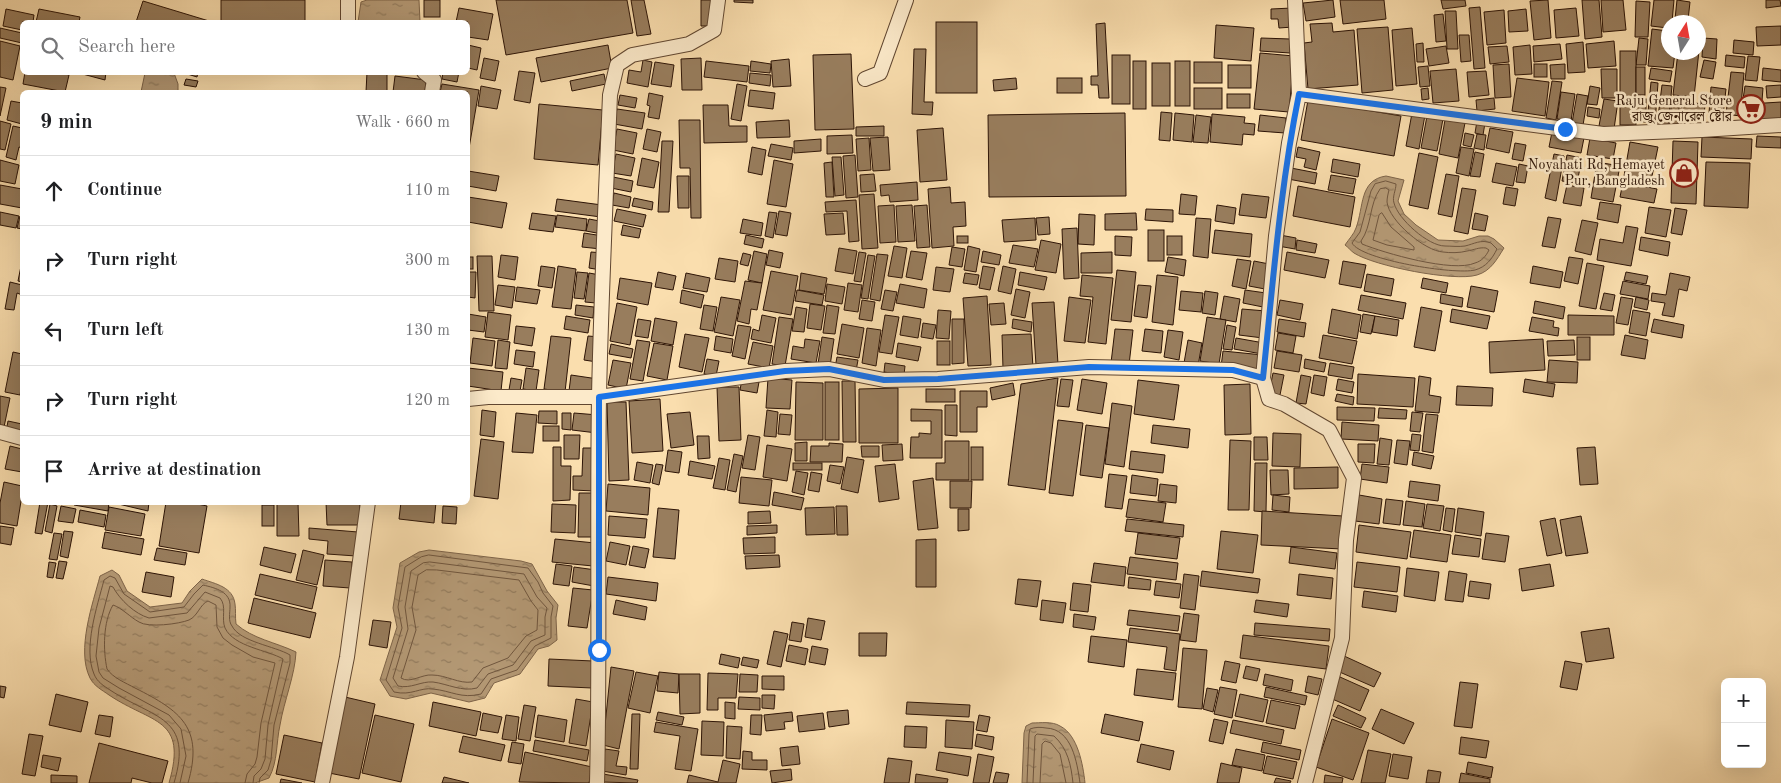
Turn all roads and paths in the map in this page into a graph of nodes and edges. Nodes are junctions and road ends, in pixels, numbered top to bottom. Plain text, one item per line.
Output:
1 (348, 0) edge
2 (718, 0) edge
3 (906, 0) edge
4 (1295, 0) edge
5 (348, 20) edge
6 (428, 75) edge
7 (865, 79) dead end
8 (432, 90) edge
9 (1299, 94) junction
10 (1781, 125) edge
11 (1263, 378) junction
12 (599, 397) junction
13 (470, 400) edge
14 (0, 432) edge
15 (20, 437) edge
16 (368, 505) edge
17 (322, 783) edge
18 (597, 783) edge
19 (1305, 783) edge

1 - 5 street
2 - 12 street
3 - 7 street
4 - 9 street
6 - 8 street
9 - 10 street
9 - 11 street
11 - 12 street
11 - 19 street
12 - 13 street
12 - 18 street
14 - 15 street
16 - 17 street

